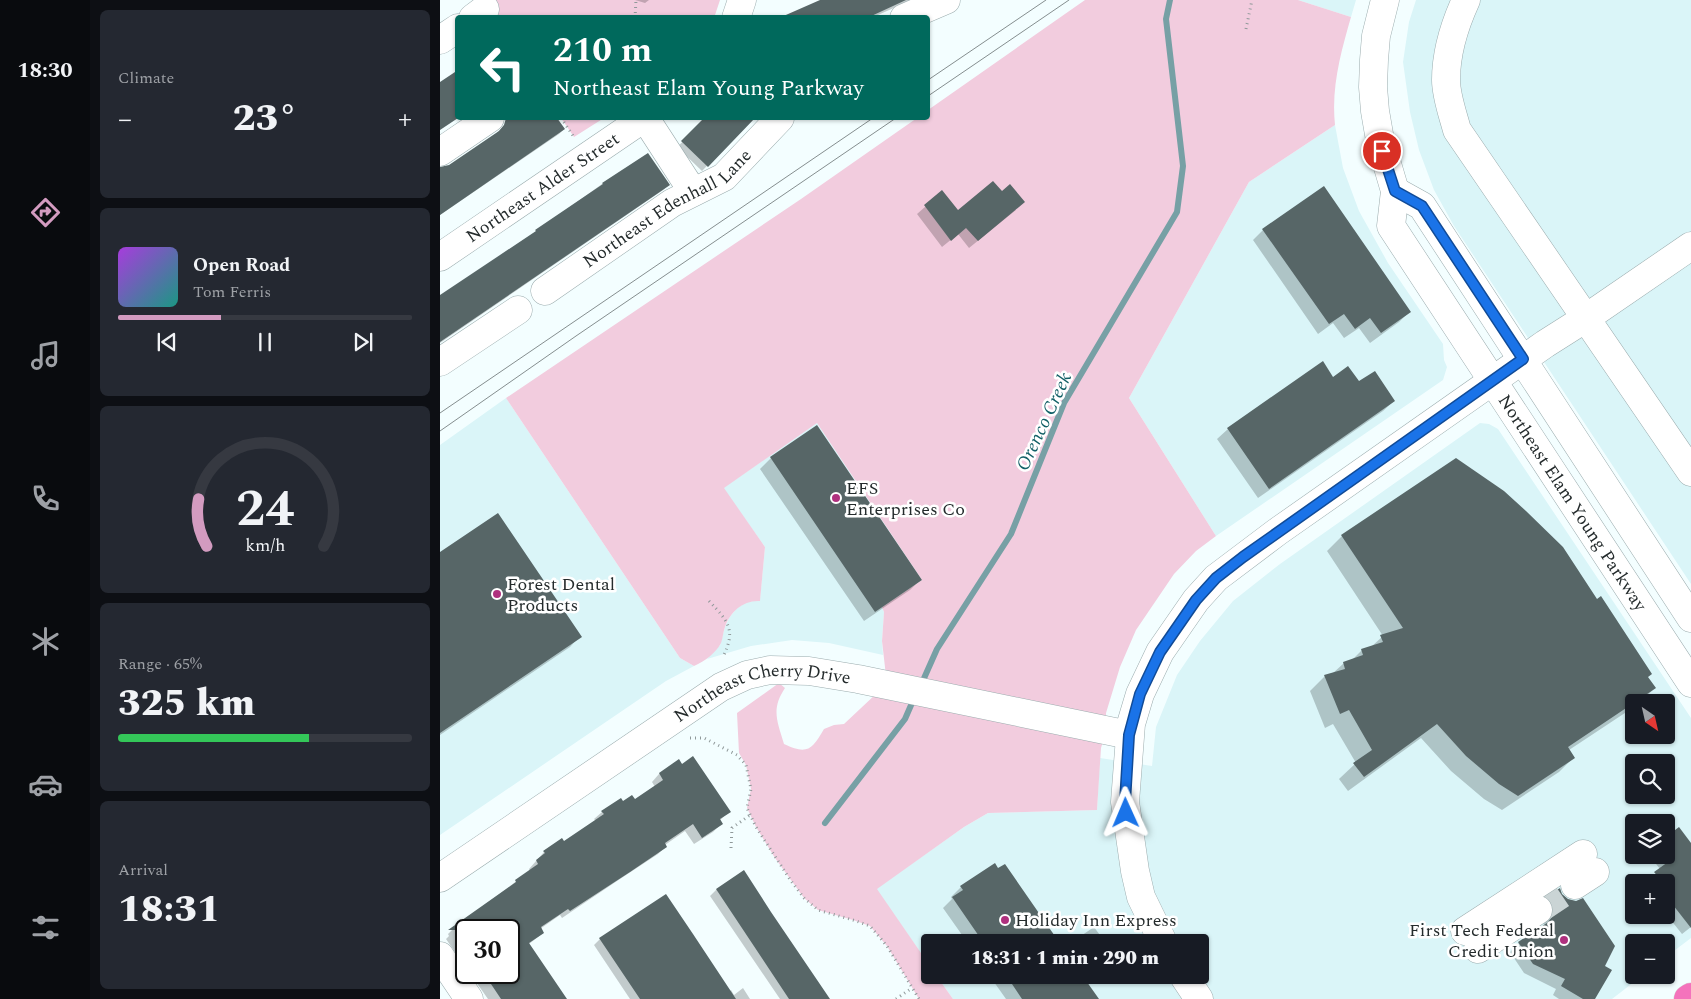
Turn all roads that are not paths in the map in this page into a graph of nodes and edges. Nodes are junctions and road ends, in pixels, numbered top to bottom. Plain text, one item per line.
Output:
1 (742, 0) edge
2 (946, 0) edge
3 (1385, 0) edge
4 (1466, 0) edge
5 (737, 15) edge
6 (911, 15) edge
7 (455, 30) edge
8 (440, 40) edge
9 (487, 120) edge
10 (642, 120) edge
11 (646, 120) edge
12 (778, 120) edge
13 (440, 152) edge
14 (1395, 191) junction
15 (693, 192) junction
16 (1691, 246) edge
17 (440, 257) edge
18 (545, 291) dead end
19 (518, 310) dead end
20 (1586, 318) junction
21 (1523, 359) junction
22 (440, 362) edge
23 (1493, 380) junction
24 (1691, 472) edge
25 (1691, 618) edge
26 (1691, 683) edge
27 (1129, 735) junction
28 (1583, 871) dead end
29 (440, 878) edge
30 (1535, 906) tunnel mouth
31 (1159, 934) edge
32 (440, 956) edge
33 (1189, 984) edge
34 (469, 999) edge
35 (1199, 999) edge

1 - 5 street
2 - 6 street
3 - 14 street, Northeast Elam Young Parkway
4 - 20 street
7 - 8 street
9 - 13 street
10 - 17 street, Northeast Alder Street
11 - 15 street
12 - 15 street, Northeast Edenhall Lane
14 - 21 street, Northeast Elam Young Parkway
14 - 23 street, Northeast Elam Young Parkway
15 - 18 street, Northeast Edenhall Lane
16 - 20 street
19 - 22 street
20 - 21 street
20 - 24 street
21 - 23 street
21 - 25 street, Northeast Elam Young Parkway
23 - 26 street, Northeast Elam Young Parkway
23 - 27 street
27 - 29 street, Northeast Cherry Drive
27 - 31 street
28 - 30 street
32 - 34 street
33 - 35 street

